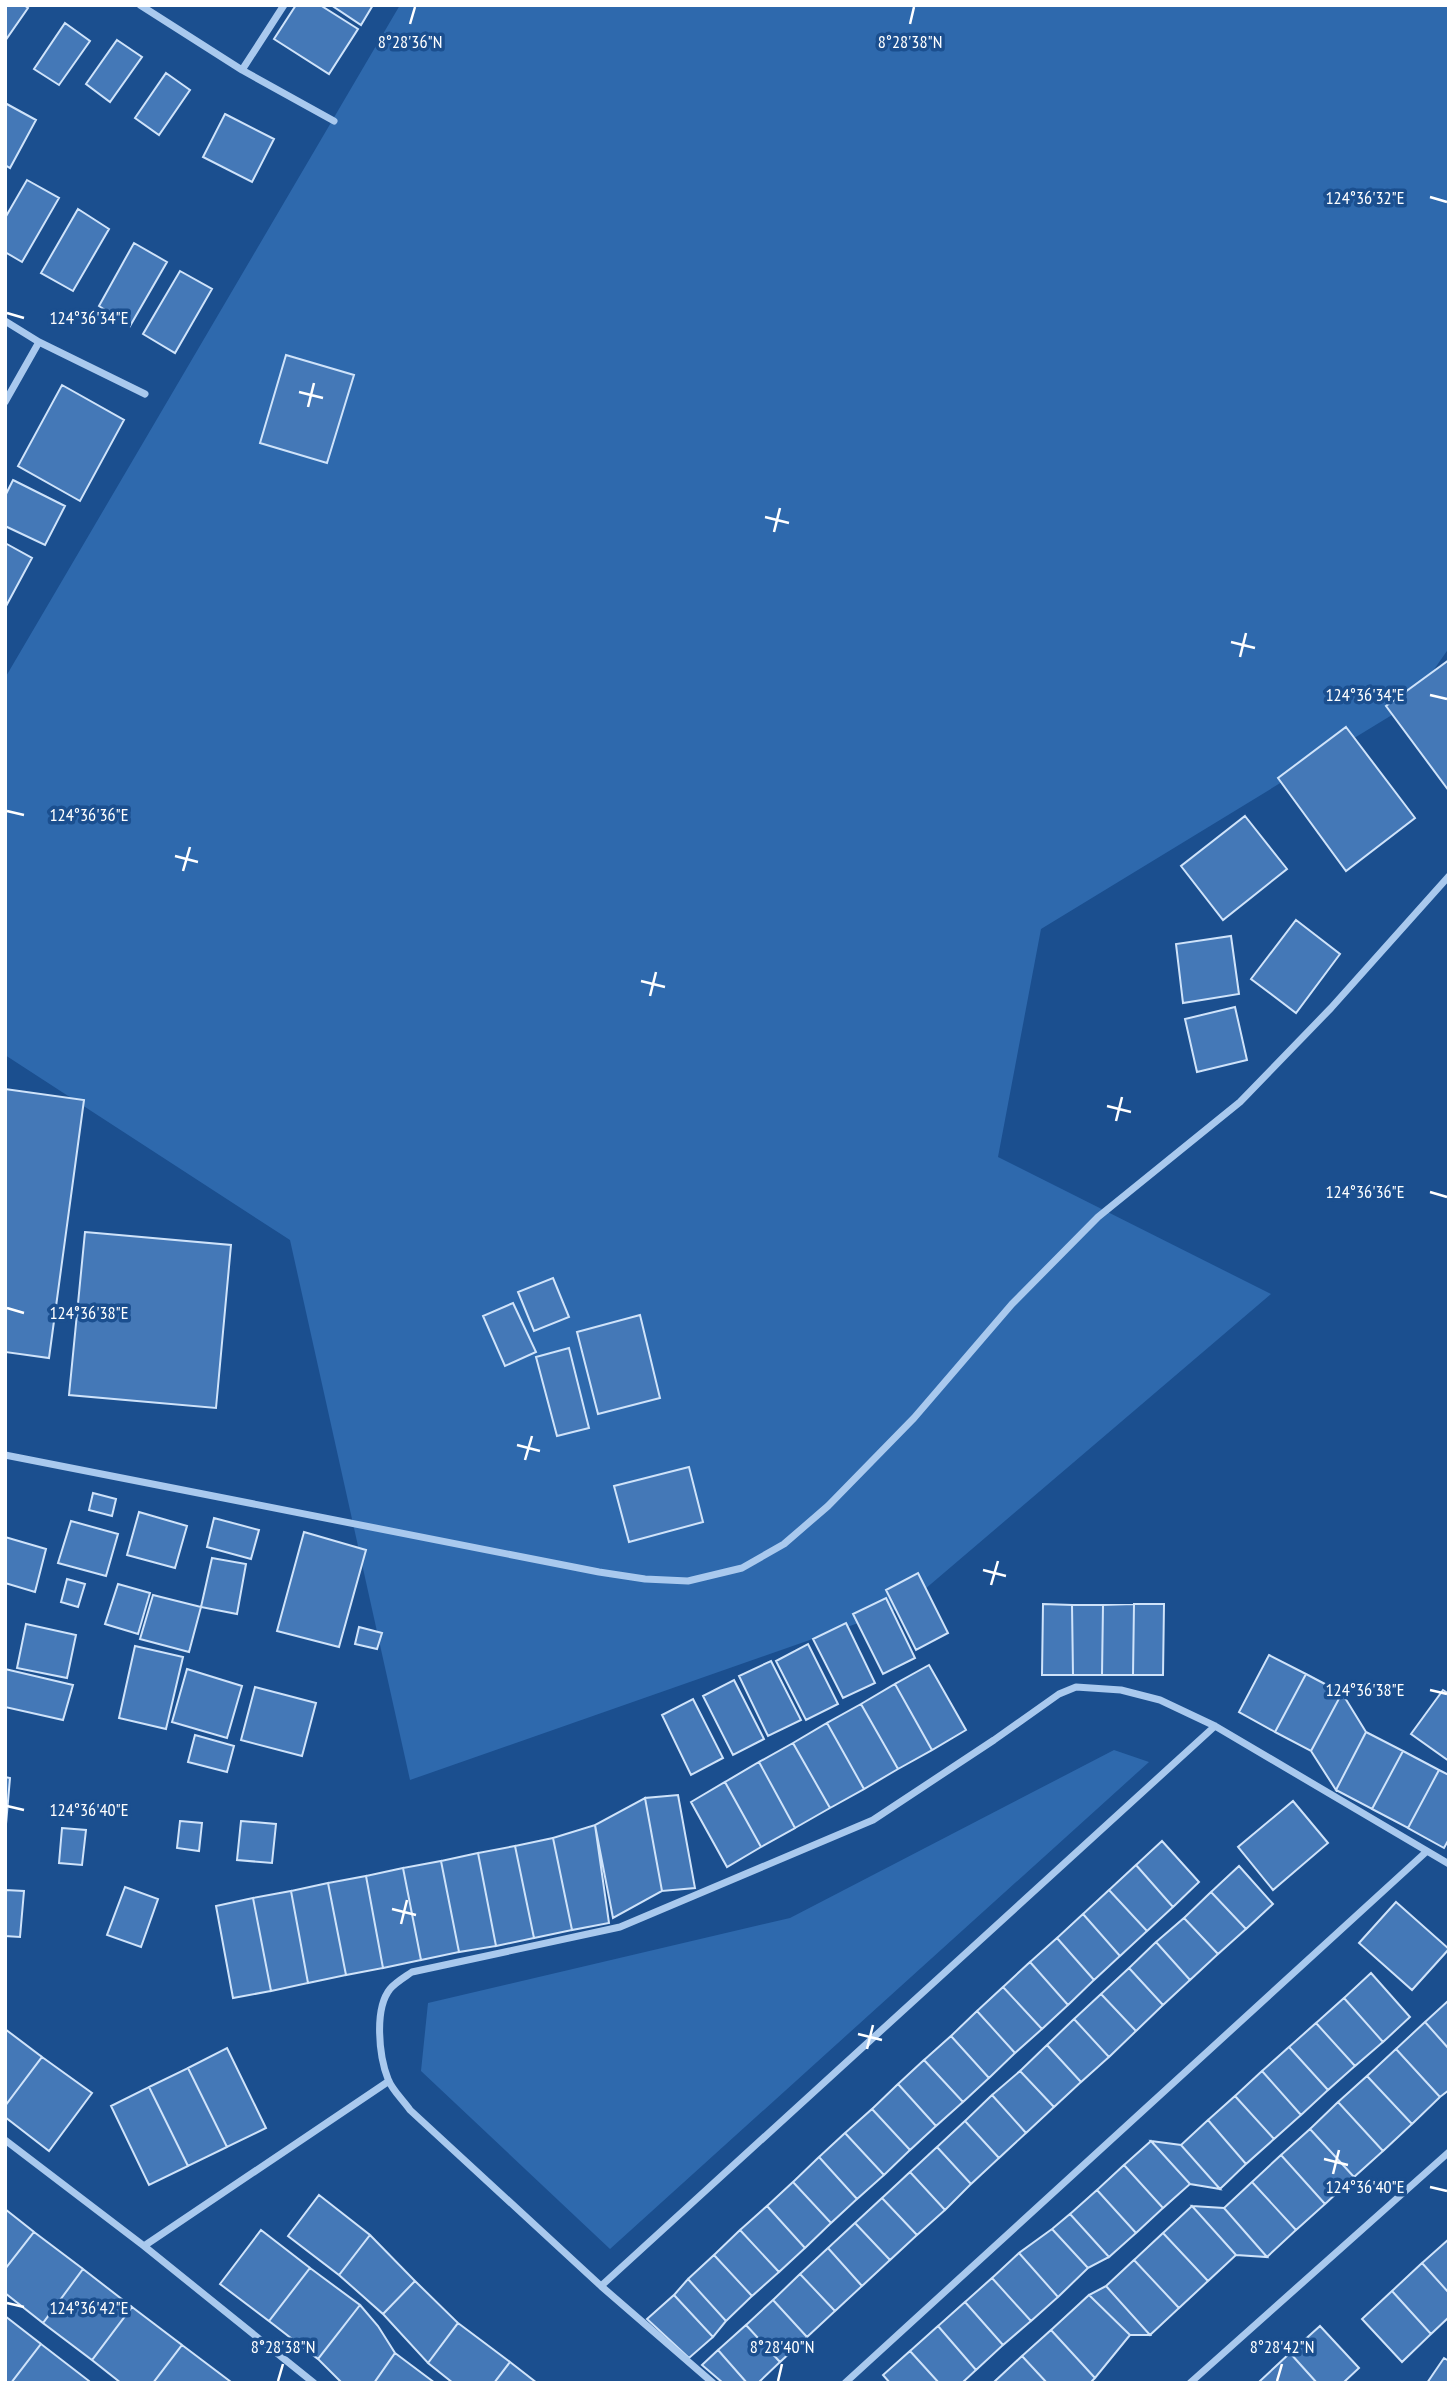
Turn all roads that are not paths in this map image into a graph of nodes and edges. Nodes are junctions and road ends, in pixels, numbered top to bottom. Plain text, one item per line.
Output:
1 (140, 5) edge
2 (284, 5) edge
3 (242, 70) junction
4 (334, 121) dead end
5 (5, 321) edge
6 (39, 342) junction
7 (145, 394) dead end
8 (5, 402) edge
9 (1449, 877) edge
10 (5, 1455) edge
11 (1215, 1726) junction
12 (1426, 1852) junction
13 (1449, 1864) edge
14 (389, 2081) junction
15 (5, 2140) edge
16 (1449, 2152) edge
17 (144, 2246) junction
18 (601, 2286) junction
19 (314, 2383) edge
20 (713, 2383) edge
21 (845, 2383) edge
22 (1190, 2383) edge

1 - 3 street
2 - 3 street
3 - 4 street
5 - 6 street
6 - 7 street
6 - 8 street
9 - 10 street
11 - 12 street
11 - 14 street
11 - 18 street
12 - 13 street
12 - 21 street
14 - 17 street
14 - 18 street
15 - 17 street
16 - 22 street
17 - 19 street
18 - 20 street

